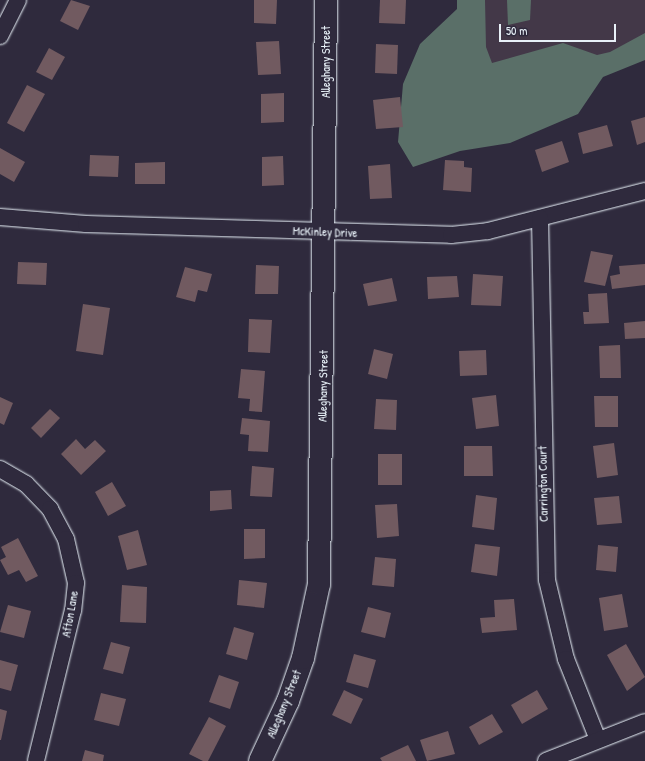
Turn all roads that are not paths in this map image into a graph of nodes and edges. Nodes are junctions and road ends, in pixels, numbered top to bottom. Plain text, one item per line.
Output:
1 (18, 0) edge
2 (326, 0) edge
3 (5, 12) edge
4 (0, 36) edge
5 (645, 191) edge
6 (0, 217) edge
7 (540, 218) junction
8 (324, 232) junction
9 (0, 469) edge
10 (645, 722) edge
11 (598, 740) junction
12 (36, 761) edge
13 (260, 761) edge
14 (546, 761) edge

1 - 3 street
2 - 8 street, Alleghany Street
3 - 4 street
5 - 7 street, McKinley Drive
6 - 8 street, McKinley Drive
7 - 8 street, McKinley Drive
7 - 11 street, Carrington Court
8 - 13 street, Alleghany Street
9 - 12 street, Afton Lane
10 - 11 street
11 - 14 street

